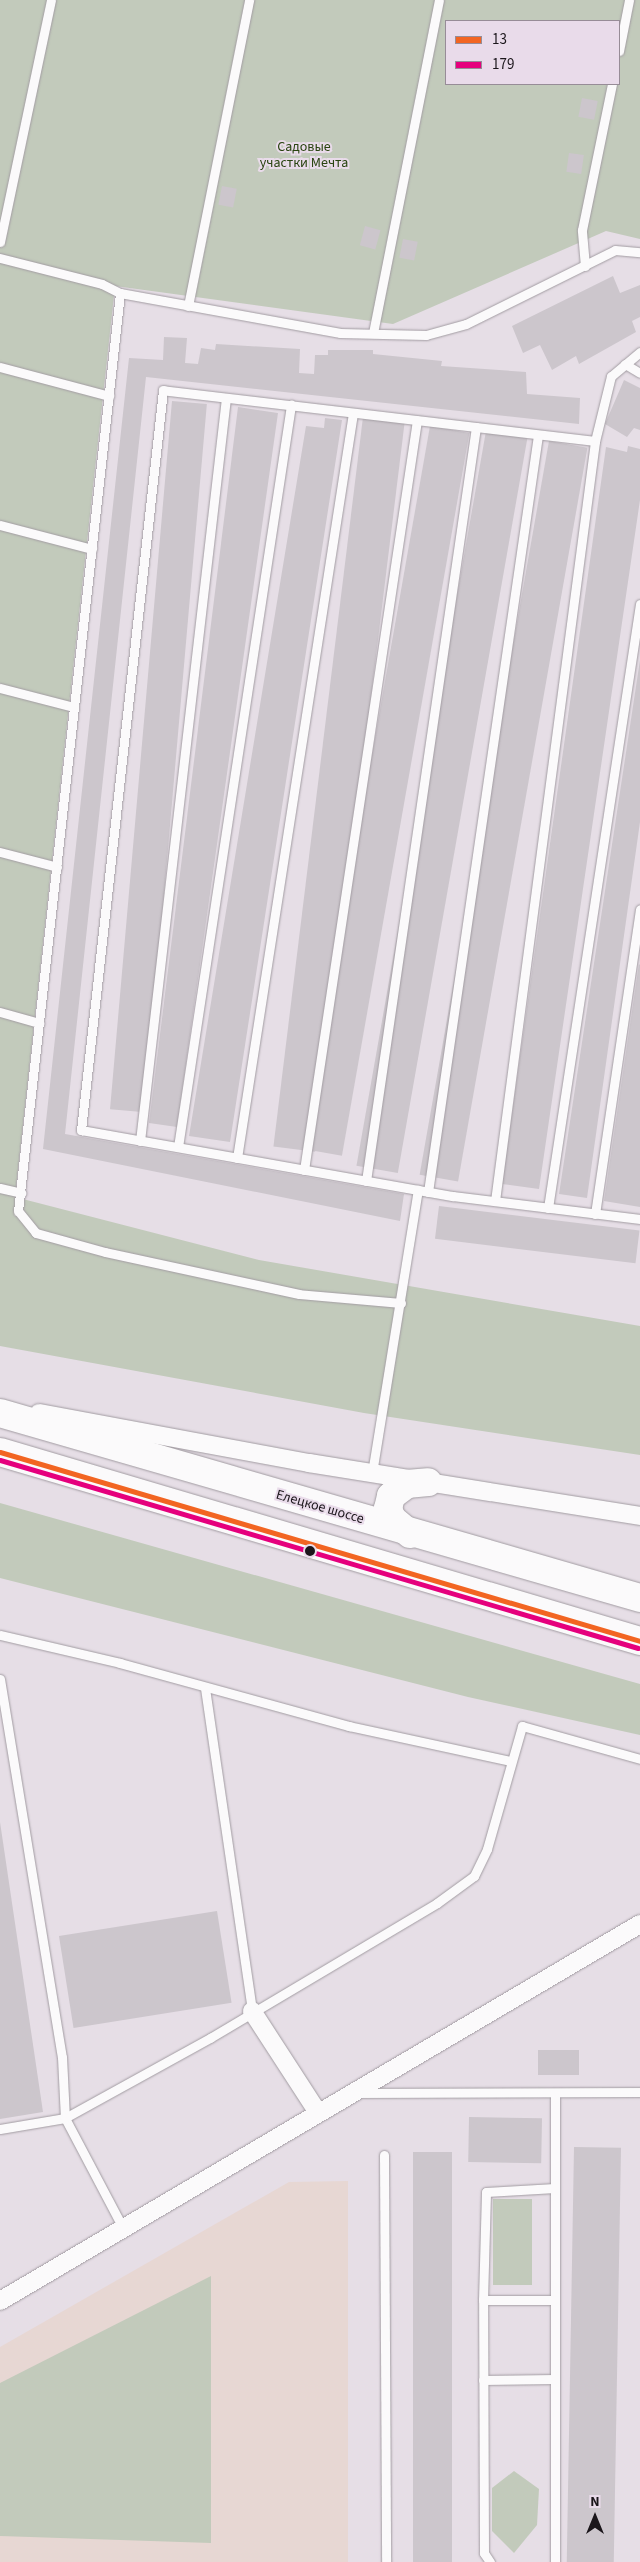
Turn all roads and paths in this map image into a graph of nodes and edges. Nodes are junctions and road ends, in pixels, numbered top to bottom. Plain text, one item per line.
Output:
1 (51, 0) edge
2 (249, 0) edge
3 (439, 0) edge
4 (629, 0) edge
5 (620, 46) edge
6 (612, 85) edge
7 (0, 242) edge
8 (640, 252) edge
9 (0, 258) edge
10 (584, 266) junction
11 (120, 293) junction
12 (188, 306) junction
13 (373, 333) junction
14 (640, 352) edge
15 (625, 364) junction
16 (0, 367) edge
17 (640, 373) edge
18 (109, 396) junction
19 (226, 398) junction
20 (291, 405) junction
21 (354, 413) junction
22 (417, 420) junction
23 (476, 427) junction
24 (538, 435) junction
25 (595, 441) junction
26 (0, 525) edge
27 (92, 549) junction
28 (640, 604) edge
29 (0, 688) edge
30 (74, 707) junction
31 (0, 852) edge
32 (57, 867) junction
33 (640, 909) edge
34 (0, 1012) edge
35 (39, 1023) junction
36 (140, 1141) junction
37 (178, 1147) junction
38 (237, 1158) junction
39 (304, 1170) junction
40 (366, 1181) junction
41 (0, 1188) edge
42 (423, 1191) junction
43 (20, 1193) junction
44 (495, 1201) junction
45 (548, 1208) junction
46 (595, 1214) junction
47 (640, 1219) edge
48 (401, 1303) junction
49 (0, 1405) edge
50 (0, 1413) edge
51 (0, 1452) edge
52 (372, 1473) junction
53 (428, 1482) junction
54 (640, 1516) edge
55 (410, 1534) junction
56 (640, 1598) edge
57 (0, 1635) edge
58 (640, 1641) edge
59 (0, 1679) edge
60 (204, 1688) junction
61 (640, 1759) edge
62 (511, 1761) junction
63 (640, 1924) edge
64 (252, 2011) junction
65 (640, 2092) edge
66 (347, 2093) junction
67 (555, 2094) junction
68 (317, 2111) junction
69 (65, 2118) junction
70 (0, 2129) edge
71 (384, 2155) dead end
72 (554, 2188) junction
73 (122, 2226) junction
74 (483, 2300) junction
75 (555, 2300) junction
76 (0, 2301) edge
77 (555, 2379) junction
78 (483, 2380) junction
79 (386, 2562) edge
80 (490, 2562) edge
81 (554, 2562) edge

1 - 7 lane
2 - 12 lane
3 - 13 lane
4 - 5 lane
6 - 10 lane
8 - 10 lane
9 - 11 lane
10 - 13 lane
11 - 12 lane
11 - 18 lane
12 - 13 lane
14 - 15 lane
15 - 17 lane
15 - 25 lane
16 - 18 lane
18 - 27 lane
19 - 20 lane
19 - 36 lane
19 - 36 lane
20 - 21 lane
20 - 37 lane
21 - 22 lane
21 - 38 lane
22 - 23 lane
22 - 39 lane
23 - 24 lane
23 - 40 lane
24 - 25 lane
24 - 42 lane
25 - 44 lane
26 - 27 lane
27 - 30 lane
28 - 45 lane
29 - 30 lane
30 - 32 lane
31 - 32 lane
32 - 35 lane
33 - 46 lane
34 - 35 lane
35 - 43 lane
36 - 37 lane
37 - 38 lane
38 - 39 lane
39 - 40 lane
40 - 42 lane
41 - 43 lane
42 - 44 lane
42 - 48 lane
43 - 48 lane
44 - 45 lane
45 - 46 lane
46 - 47 lane
48 - 52 lane
49 - 52 street
50 - 55 main road, Елецкое шоссе
51 - 58 main road
52 - 53 street
53 - 54 street
53 - 55 main road
55 - 56 main road, Елецкое шоссе
57 - 60 lane
59 - 69 lane
60 - 62 lane
60 - 64 lane
61 - 62 lane
62 - 64 lane
63 - 66 street
64 - 68 street
64 - 69 lane
65 - 67 lane
66 - 67 lane
66 - 68 street
67 - 72 lane
68 - 73 street
69 - 70 lane
69 - 73 lane
71 - 79 lane
72 - 74 lane
72 - 75 lane
73 - 76 street
74 - 75 lane
74 - 78 lane
75 - 77 lane
77 - 78 lane
77 - 81 lane
78 - 80 lane

